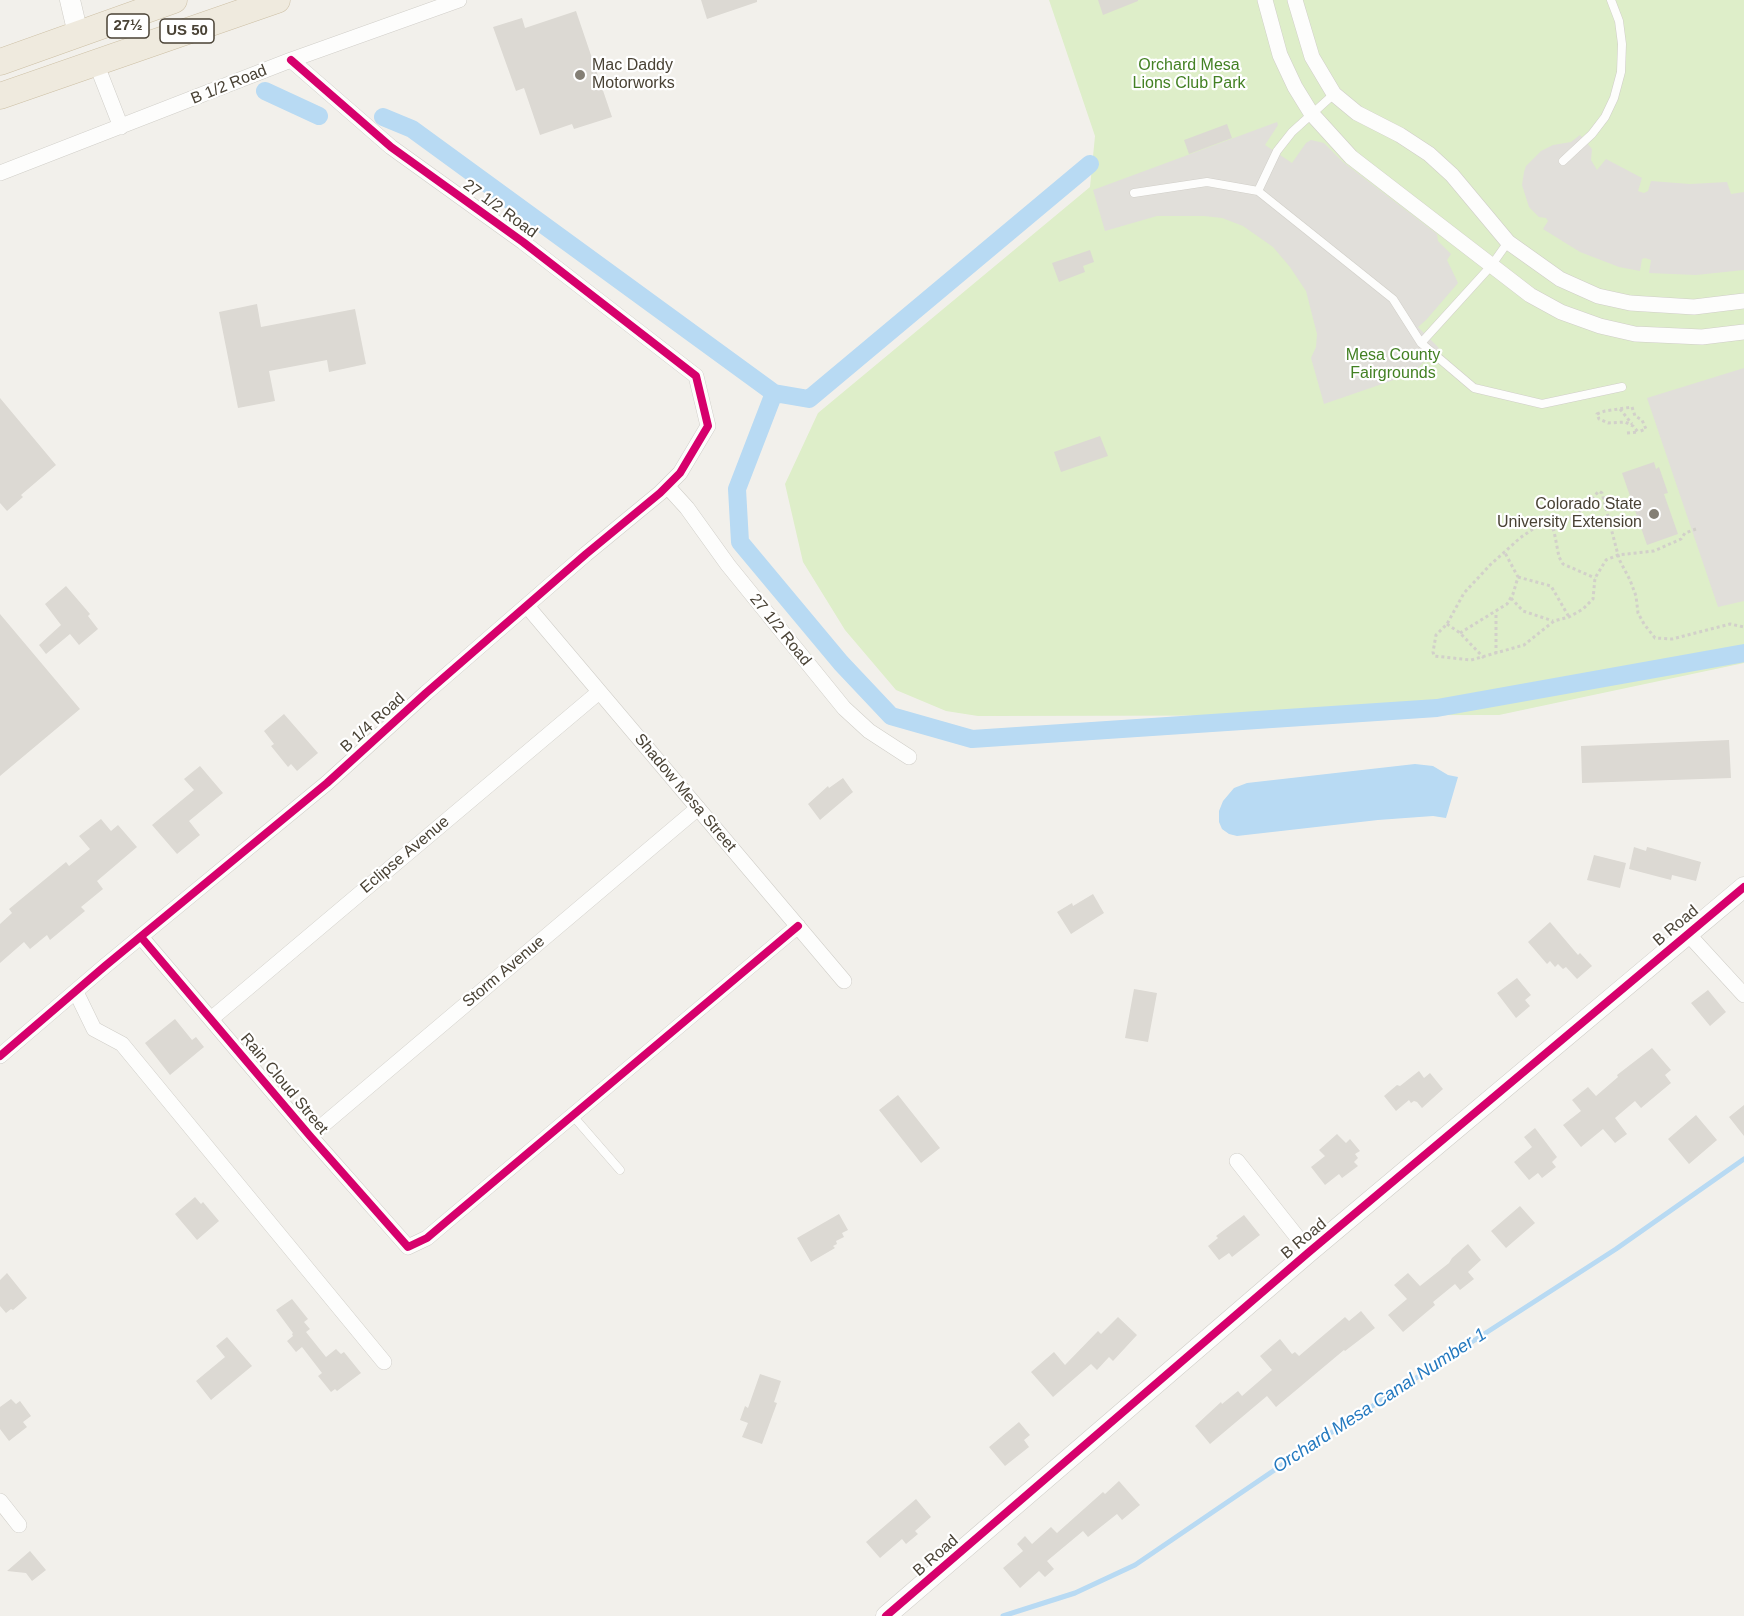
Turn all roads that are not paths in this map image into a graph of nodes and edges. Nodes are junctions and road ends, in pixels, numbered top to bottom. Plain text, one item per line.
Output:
1 (70, 0) edge
2 (173, 0) edge
3 (277, 0) edge
4 (459, 0) edge
5 (1265, 0) edge
6 (1295, 0) edge
7 (1611, 0) edge
8 (78, 34) junction
9 (291, 60) junction
10 (0, 62) edge
11 (96, 63) junction
12 (34, 85) junction
13 (1334, 94) junction
14 (0, 96) edge
15 (1311, 113) junction
16 (121, 128) junction
17 (1563, 161) dead end
18 (0, 173) edge
19 (1258, 191) junction
20 (1134, 193) dead end
21 (1508, 242) junction
22 (1491, 266) junction
23 (1744, 301) edge
24 (1744, 332) edge
25 (1421, 343) junction
26 (696, 376) joint
27 (1622, 387) dead end
28 (667, 486) junction
29 (526, 606) junction
30 (599, 692) junction
31 (909, 757) dead end
32 (698, 808) junction
33 (1744, 887) edge
34 (798, 926) junction
35 (1688, 934) junction
36 (141, 937) junction
37 (844, 981) dead end
38 (76, 992) junction
39 (1744, 995) edge
40 (211, 1019) junction
41 (0, 1056) edge
42 (573, 1116) junction
43 (310, 1136) junction
44 (1237, 1161) dead end
45 (620, 1170) dead end
46 (1309, 1252) junction
47 (384, 1362) dead end
48 (0, 1502) edge
49 (19, 1525) dead end
50 (886, 1616) edge

1 - 8 street
2 - 8 highway, US 50
2 - 11 highway, 27½
3 - 11 highway, US 50
4 - 9 street, B 1/2 Road
5 - 15 street
6 - 13 street
7 - 17 lane
8 - 10 highway, US 50
8 - 12 highway
9 - 16 street, B 1/2 Road
9 - 26 street, 27 1/2 Road
11 - 12 highway, US 50
11 - 16 street
12 - 14 highway, US 50
13 - 15 lane
13 - 21 street
15 - 19 lane
15 - 22 street
16 - 18 street, B 1/2 Road
19 - 20 lane
19 - 25 lane
21 - 22 lane
21 - 23 street
22 - 24 street
22 - 25 lane
25 - 27 lane
26 - 28 street, B 1/4 Road
28 - 29 street, B 1/4 Road
28 - 31 street, 27 1/2 Road
29 - 30 street, Shadow Mesa Street
29 - 36 street, B 1/4 Road
30 - 32 street, Shadow Mesa Street
30 - 40 street, Eclipse Avenue
32 - 34 street, Shadow Mesa Street
32 - 43 street, Storm Avenue
33 - 35 street, B Road
34 - 37 street, Shadow Mesa Street
34 - 42 street
35 - 39 street
35 - 46 street, B Road
36 - 38 street, B 1/4 Road
36 - 40 street, Rain Cloud Street
38 - 41 street, B 1/4 Road
38 - 47 street
40 - 43 street, Rain Cloud Street
42 - 43 street, Rain Cloud Street
42 - 45 lane
44 - 46 street
46 - 50 street, B Road
48 - 49 street

